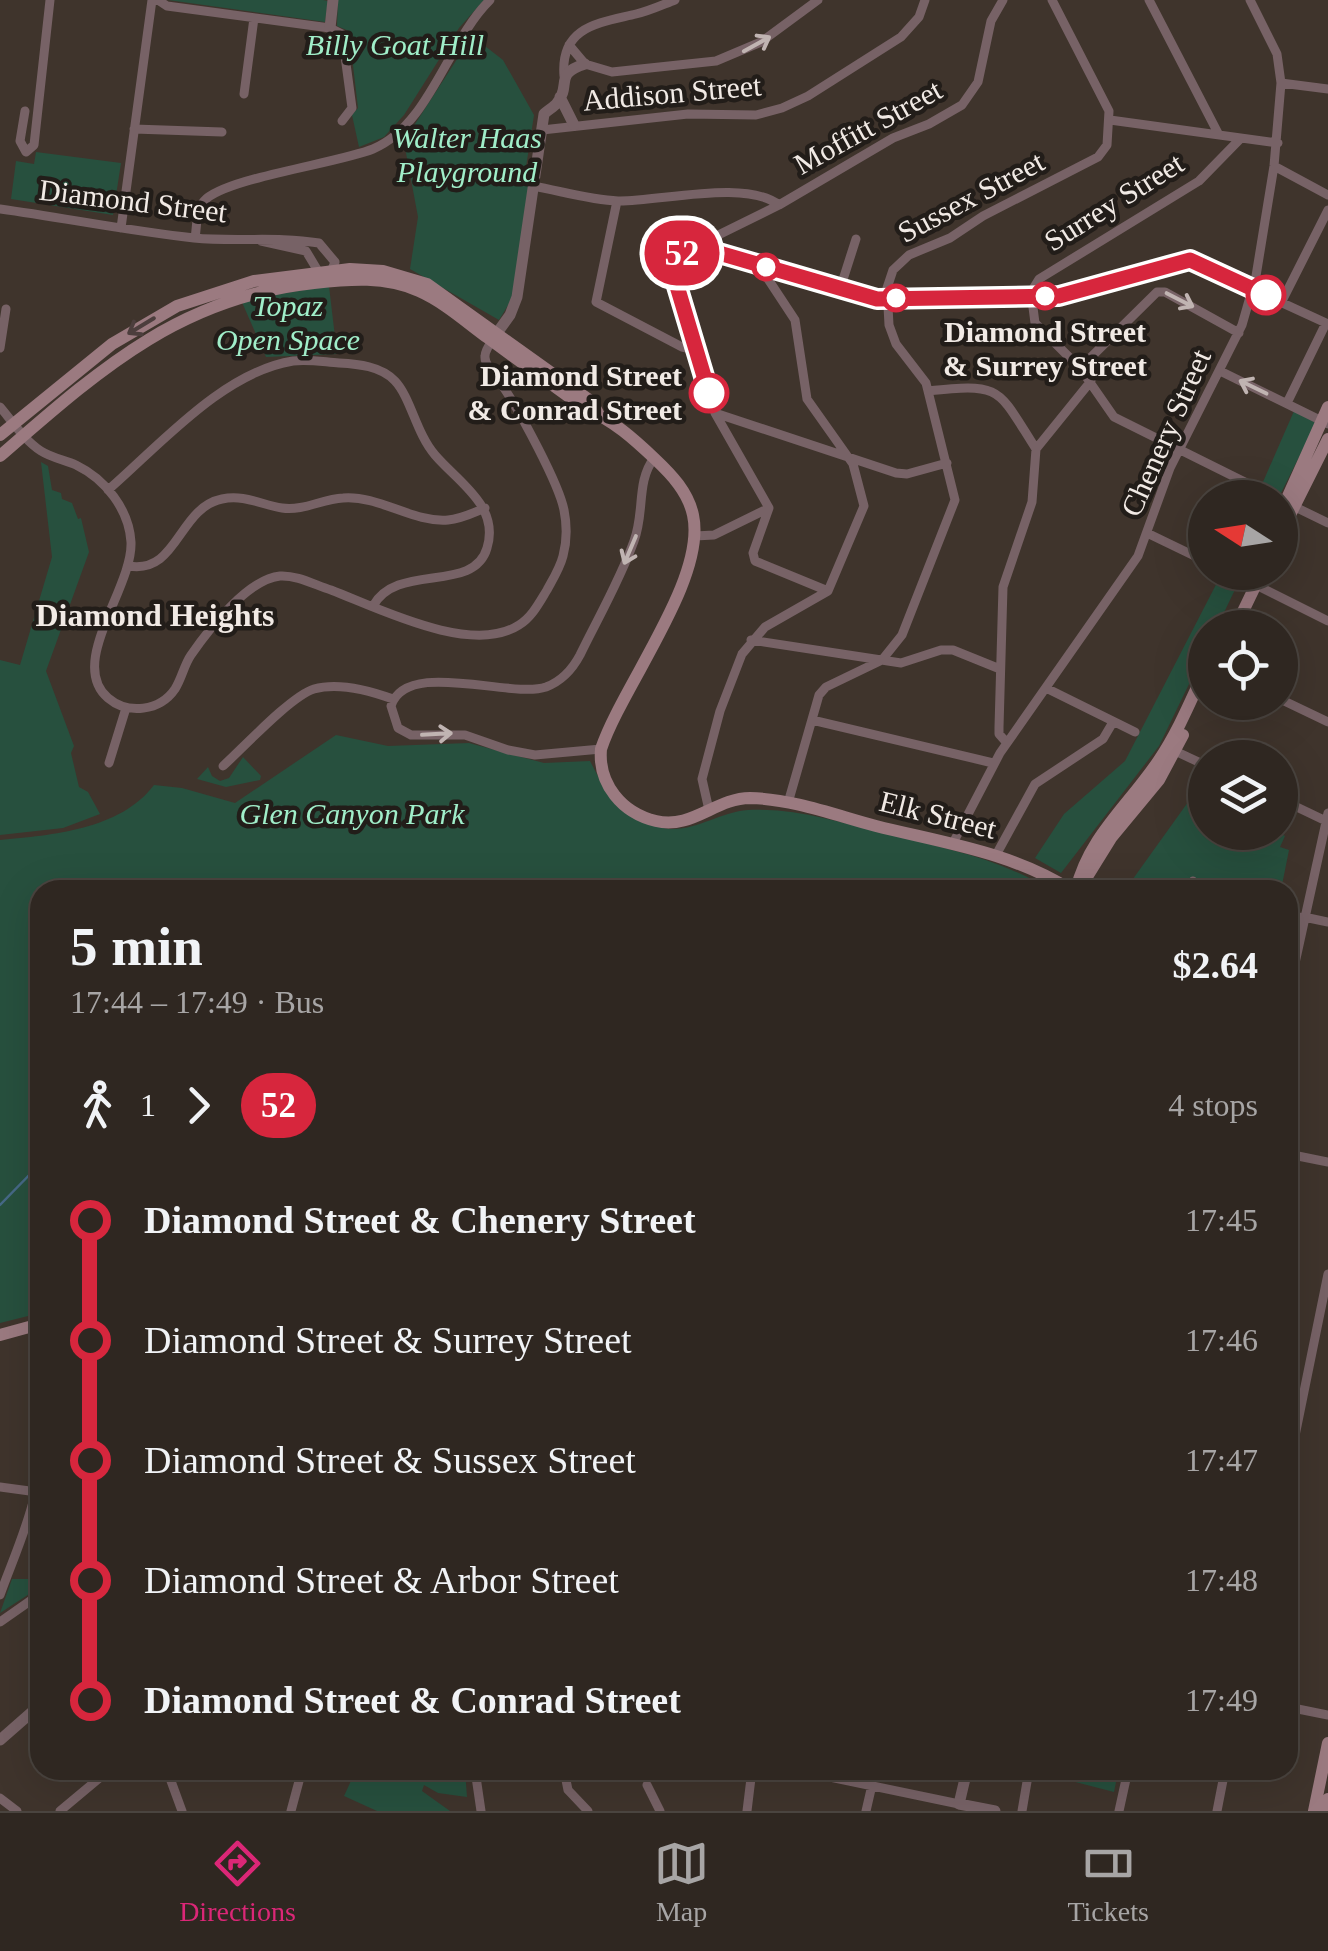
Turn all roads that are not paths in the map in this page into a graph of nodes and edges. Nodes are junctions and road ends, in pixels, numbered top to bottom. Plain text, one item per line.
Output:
1 (50, 0) edge
2 (155, 0) edge
3 (333, 0) edge
4 (490, 0) edge
5 (674, 0) edge
6 (818, 0) edge
7 (926, 0) edge
8 (1003, 0) edge
9 (1052, 0) edge
10 (1149, 0) edge
11 (1250, 0) edge
12 (254, 18) junction
13 (330, 28) junction
14 (569, 45) junction
15 (585, 64) junction
16 (564, 76) junction
17 (1281, 83) junction
18 (1328, 90) edge
19 (244, 94) dead end
20 (560, 97) junction
21 (24, 110) dead end
22 (1110, 120) junction
23 (342, 122) dead end
24 (574, 126) junction
25 (134, 129) junction
26 (542, 130) junction
27 (222, 132) dead end
28 (1219, 135) junction
29 (1241, 138) junction
30 (1278, 143) junction
31 (1274, 166) junction
32 (534, 186) junction
33 (1328, 195) edge
34 (618, 201) junction
35 (780, 204) junction
36 (0, 209) edge
37 (1328, 210) edge
38 (121, 228) junction
39 (195, 238) junction
40 (856, 240) dead end
41 (260, 241) junction
42 (695, 246) junction
43 (769, 268) junction
44 (325, 275) junction
45 (840, 289) junction
46 (1252, 290) junction
47 (1031, 296) junction
48 (887, 298) junction
49 (1281, 302) junction
50 (6, 309) dead end
51 (1327, 324) edge
52 (1239, 333) junction
53 (494, 337) junction
54 (0, 348) edge
55 (696, 350) junction
56 (1080, 368) junction
57 (1220, 371) junction
58 (1090, 381) junction
59 (928, 391) junction
60 (1286, 403) junction
61 (0, 407) edge
62 (715, 413) junction
63 (1326, 417) edge
64 (14, 423) junction
65 (0, 435) edge
66 (24, 435) junction
67 (1328, 439) edge
68 (1036, 448) junction
69 (1179, 450) junction
70 (0, 456) edge
71 (654, 458) junction
72 (848, 458) junction
73 (947, 463) junction
74 (1237, 480) edge
75 (1295, 480) edge
76 (1298, 482) edge
77 (108, 490) junction
78 (485, 508) junction
79 (769, 508) junction
80 (1298, 510) edge
81 (1328, 523) edge
82 (1147, 534) junction
83 (695, 536) junction
84 (1188, 553) edge
85 (129, 566) junction
86 (1275, 590) edge
87 (828, 591) junction
88 (373, 606) junction
89 (1328, 621) edge
90 (751, 640) junction
91 (882, 660) junction
92 (1000, 669) junction
93 (1046, 688) junction
94 (392, 700) junction
95 (1188, 703) edge
96 (126, 708) junction
97 (1298, 708) edge
98 (812, 720) junction
99 (1190, 720) edge
100 (1114, 722) junction
101 (1328, 722) edge
102 (1135, 732) dead end
103 (1007, 743) junction
104 (601, 750) junction
105 (1175, 751) junction
106 (1188, 757) edge
107 (109, 763) dead end
108 (994, 763) junction
109 (223, 766) dead end
110 (788, 803) junction
111 (1298, 806) edge
112 (709, 810) junction
113 (1327, 817) edge
114 (953, 842) junction
115 (996, 855) junction
116 (1052, 880) edge
117 (1076, 880) edge
118 (1079, 880) edge
119 (1298, 917) edge
120 (1304, 917) junction
121 (1328, 922) edge
122 (1298, 946) edge
123 (1298, 1156) edge
124 (1328, 1162) edge
125 (1328, 1274) edge
126 (30, 1327) edge
127 (0, 1335) edge
128 (1298, 1395) edge
129 (1303, 1396) junction
130 (1298, 1421) edge
131 (0, 1487) edge
132 (30, 1491) edge
133 (30, 1511) edge
134 (0, 1595) edge
135 (30, 1601) edge
136 (0, 1622) edge
137 (1298, 1708) edge
138 (30, 1714) edge
139 (1328, 1715) edge
140 (0, 1740) edge
141 (1328, 1742) edge
142 (97, 1780) edge
143 (171, 1780) edge
144 (299, 1780) edge
145 (476, 1780) edge
146 (566, 1780) edge
147 (751, 1780) edge
148 (847, 1780) edge
149 (965, 1780) edge
150 (1027, 1780) edge
151 (1126, 1780) edge
152 (1224, 1780) edge
153 (647, 1785) dead end
154 (872, 1785) junction
155 (0, 1798) edge
156 (1328, 1799) edge
157 (959, 1804) junction
158 (17, 1811) edge
159 (60, 1811) edge
160 (182, 1811) edge
161 (291, 1811) edge
162 (480, 1811) edge
163 (588, 1811) edge
164 (660, 1811) edge
165 (747, 1811) edge
166 (866, 1811) edge
167 (995, 1811) edge
168 (1022, 1811) edge
169 (1119, 1811) edge
170 (1217, 1811) edge
171 (1314, 1811) edge
172 (1326, 1811) edge

1 - 21 street
2 - 12 street
2 - 25 street
3 - 13 street
4 - 39 street
5 - 14 street
15 -> 6 street
7 - 24 street, Addison Street
8 - 35 street, Moffitt Street
9 - 22 street
10 - 28 street
11 - 17 street, Chenery Street
12 - 13 street
12 - 19 street
13 - 23 street
14 - 15 street
14 - 16 street
15 - 16 street
16 - 20 street
17 - 18 street
17 - 30 street, Chenery Street
20 - 24 street
20 - 26 street
22 - 28 street
22 - 48 street, Sussex Street
24 - 26 street, Addison Street
25 - 27 street
25 - 38 street
26 - 32 street, Addison Street
28 - 29 street
29 - 30 street
29 - 47 street, Surrey Street
30 - 31 street, Chenery Street
31 - 33 street
31 - 46 street, Chenery Street
32 - 34 street
32 - 53 street, Addison Street
34 - 35 street
34 - 55 street
35 - 42 street, Moffitt Street
36 - 38 street, Diamond Street
37 - 49 street
38 - 39 street, Diamond Street
39 - 41 street, Diamond Street
40 - 45 street
41 - 44 street, Diamond Street
41 - 44 street, Diamond Street
42 - 43 street
42 - 55 street
43 - 45 street
43 - 72 street
44 - 53 main road
44 -> 64 main road
44 - 66 main road
45 - 48 street
46 - 47 street
46 - 49 street
46 - 52 street, Chenery Street
47 - 48 street
47 - 56 street
48 - 59 street
49 - 51 street
50 - 54 street
51 - 60 street
56 -> 52 street
52 - 57 street, Chenery Street
53 - 71 main road
53 - 88 street
55 - 62 street
56 - 58 street
60 -> 57 street
57 - 69 street, Chenery Street
58 - 68 street
58 - 69 street
59 - 68 street
59 - 73 street
60 - 63 street
61 - 64 street
62 - 72 street
62 - 79 street
63 - 75 main road
64 - 65 main road
64 - 66 street
66 - 70 main road
66 - 77 street
67 - 76 main road
68 - 92 street
69 - 74 street
69 - 82 street, Chenery Street
71 - 83 main road
71 -> 94 street
72 - 73 street
72 - 87 street
73 - 91 street
77 - 78 street
77 - 85 street
78 - 85 street
78 - 88 street
79 - 83 street
79 - 87 street
80 - 81 street
82 - 84 street
82 - 93 street, Chenery Street
83 - 104 main road
85 - 96 street
86 - 89 street
87 - 90 street
88 - 96 street
90 - 91 street
90 - 112 street
91 - 92 street
91 - 98 street
92 - 103 street
93 - 100 street
93 - 103 street, Chenery Street
94 -> 104 street
94 - 109 street
95 - 117 main road
96 - 107 street
97 - 101 street
98 - 108 street
98 - 110 street
99 - 105 main road
100 - 102 street
100 - 115 street
103 - 108 street, Chenery Street
104 - 112 main road, Elk Street
105 - 106 street
105 - 118 main road
108 - 114 street, Chenery Street
110 - 112 main road, Elk Street
110 - 114 main road, Elk Street
111 - 113 street
113 - 120 street
114 - 115 main road, Elk Street
115 - 116 main road, Elk Street
119 - 120 street
120 - 121 street
120 - 122 street
123 - 124 street
125 - 129 street
126 - 127 main road
128 - 129 street
129 - 130 street
131 - 132 street
133 - 134 street
135 - 136 street
137 - 139 street
138 - 140 street
141 - 171 main road
142 - 159 street
143 - 160 street
144 - 161 street
145 - 162 street
146 - 163 street
147 - 165 street
148 - 154 street
149 - 157 street
150 - 168 street
151 - 169 street
152 - 170 street
153 - 164 street
154 - 157 street
154 - 166 street
155 - 158 street
156 - 172 main road
157 - 167 street

